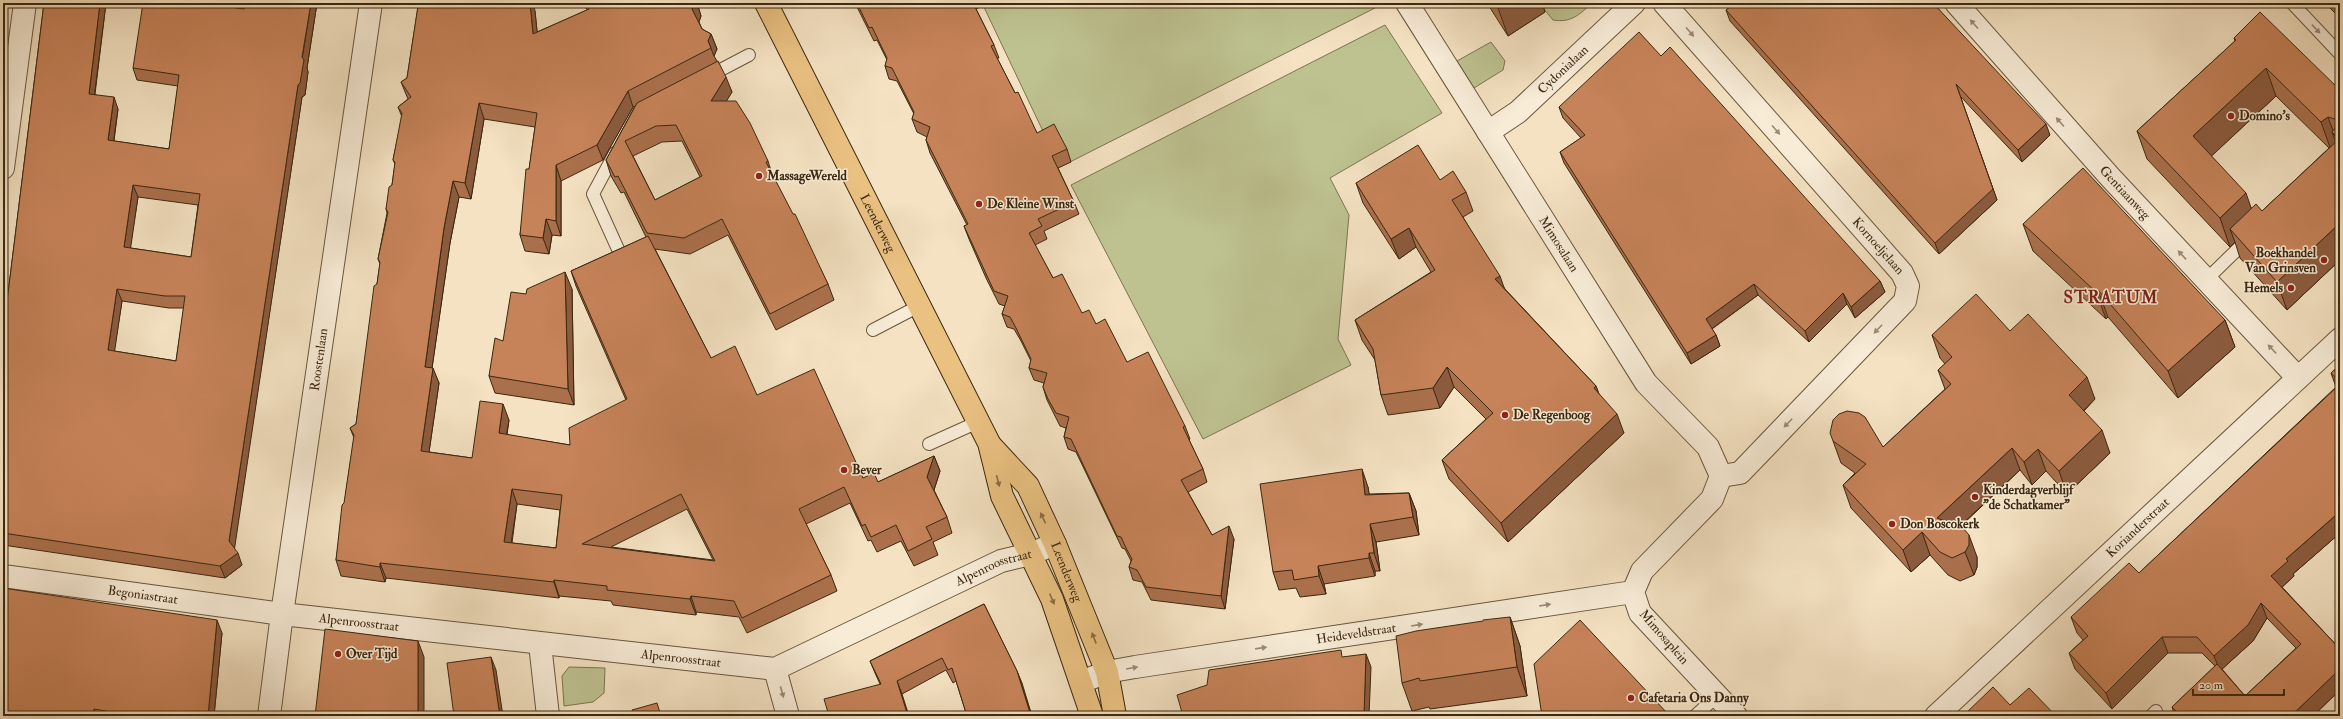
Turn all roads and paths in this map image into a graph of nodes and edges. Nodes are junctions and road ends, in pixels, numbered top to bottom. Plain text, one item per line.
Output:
1 (25, 3) edge
2 (371, 3) edge
3 (766, 3) edge
4 (1407, 3) edge
5 (1634, 3) edge
6 (1664, 3) edge
7 (1956, 3) edge
8 (2292, 3) edge
9 (2340, 54) edge
10 (749, 55) dead end
11 (700, 80) edge
12 (1488, 132) junction
13 (622, 140) edge
14 (3, 168) edge
15 (2256, 232) edge
16 (622, 258) edge
17 (2206, 280) junction
18 (919, 306) junction
19 (873, 330) dead end
20 (2340, 339) edge
21 (2298, 378) junction
22 (978, 422) junction
23 (989, 443) junction
24 (929, 444) dead end
25 (1721, 476) junction
26 (1055, 544) junction
27 (1030, 554) junction
28 (3, 576) edge
29 (1633, 592) junction
30 (282, 614) junction
31 (540, 644) junction
32 (775, 669) junction
33 (1107, 672) junction
34 (1081, 682) junction
35 (1717, 696) junction
36 (269, 716) edge
37 (548, 716) edge
38 (788, 716) edge
39 (1092, 716) edge
40 (1115, 716) edge
41 (1696, 716) edge
42 (1736, 716) edge
43 (1936, 716) edge

1 - 14 street
2 - 30 street, Roostenlaan
3 - 18 main road, Leenderweg
4 - 12 street, Mimosalaan
5 - 12 street, Cydonialaan
6 -> 25 street, Kornoeljelaan
17 -> 7 street, Gentiaanweg
8 -> 9 lane
10 - 11 lane
12 - 25 street, Mimosalaan
13 - 16 lane
15 - 17 lane
21 -> 17 street, Gentiaanweg
18 - 19 lane
18 - 22 main road, Leenderweg
20 - 21 street, Korianderstraat
21 - 43 street, Korianderstraat
22 - 23 main road, Leenderweg
22 - 24 lane
26 -> 23 main road, Leenderweg
23 -> 27 main road, Leenderweg
25 - 29 street
26 - 27 street, Alpenroosstraat
33 -> 26 main road, Leenderweg
27 - 32 street, Alpenroosstraat
27 -> 34 main road, Leenderweg
28 - 30 street, Begoniastraat
33 -> 29 street, Heideveldstraat
29 - 35 street, Mimosaplein
30 - 31 street, Alpenroosstraat
30 - 36 street, Roostenlaan
31 - 32 street, Alpenroosstraat
31 - 37 street
32 -> 38 street
33 - 34 street, Heideveldstraat
33 - 40 main road, Leenderweg
34 - 39 main road, Leenderweg
35 - 41 lane
35 - 42 street, Mimosaplein

